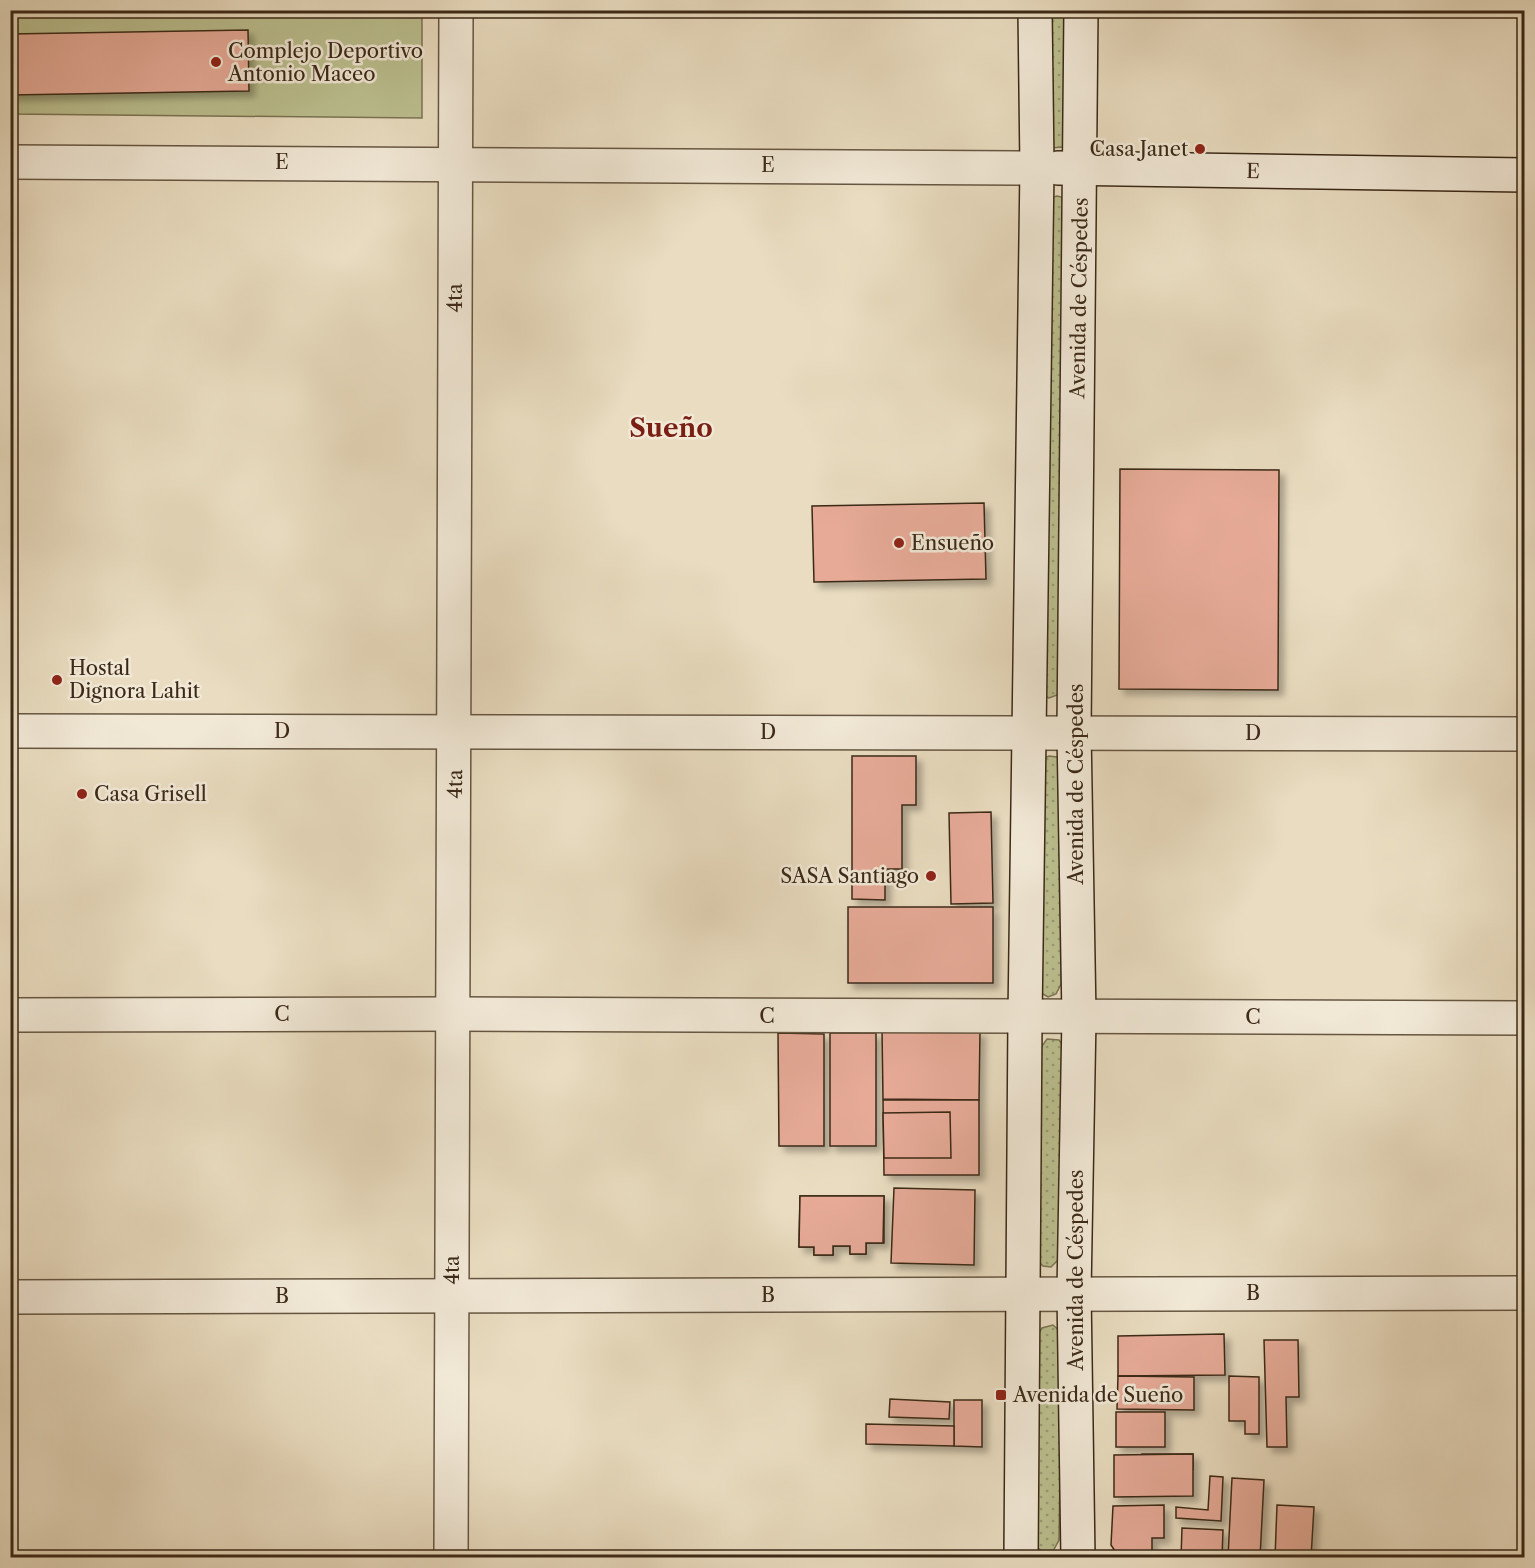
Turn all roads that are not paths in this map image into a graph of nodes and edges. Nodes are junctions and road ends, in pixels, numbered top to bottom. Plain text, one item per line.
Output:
1 (456, 10) edge
2 (1035, 10) edge
3 (1081, 10) edge
4 (10, 162) edge
5 (455, 163) junction
6 (1037, 168) junction
7 (1081, 168) junction
8 (1524, 175) edge
9 (10, 731) edge
10 (1074, 731) junction
11 (455, 732) junction
12 (1028, 733) junction
13 (1524, 734) edge
14 (453, 1014) junction
15 (10, 1015) edge
16 (1025, 1017) junction
17 (1079, 1017) junction
18 (1524, 1018) edge
19 (1074, 1292) junction
20 (1524, 1293) edge
21 (452, 1295) junction
22 (1023, 1295) junction
23 (10, 1297) edge
24 (451, 1557) edge
25 (1021, 1557) edge
26 (1078, 1557) edge

1 - 5 street, 4ta
2 - 6 street
3 - 7 street, Avenida de Céspedes
4 - 5 street, E
5 - 6 street, E
5 - 11 street, 4ta
6 - 7 street, E
6 - 12 street
7 - 8 street, E
7 - 10 street, Avenida de Céspedes
9 - 11 street, D
10 - 12 street, D
10 - 13 street, D
10 - 17 street, Avenida de Céspedes
11 - 12 street, D
11 - 14 street, 4ta
12 - 16 street
14 - 15 street, C
14 - 16 street, C
14 - 21 street, 4ta
16 - 17 street, C
16 - 22 street
17 - 18 street, C
17 - 19 street, Avenida de Céspedes
19 - 20 street, B
19 - 22 street, B
19 - 26 street, Avenida de Céspedes
21 - 22 street, B
21 - 23 street, B
21 - 24 street, 4ta
22 - 25 street

